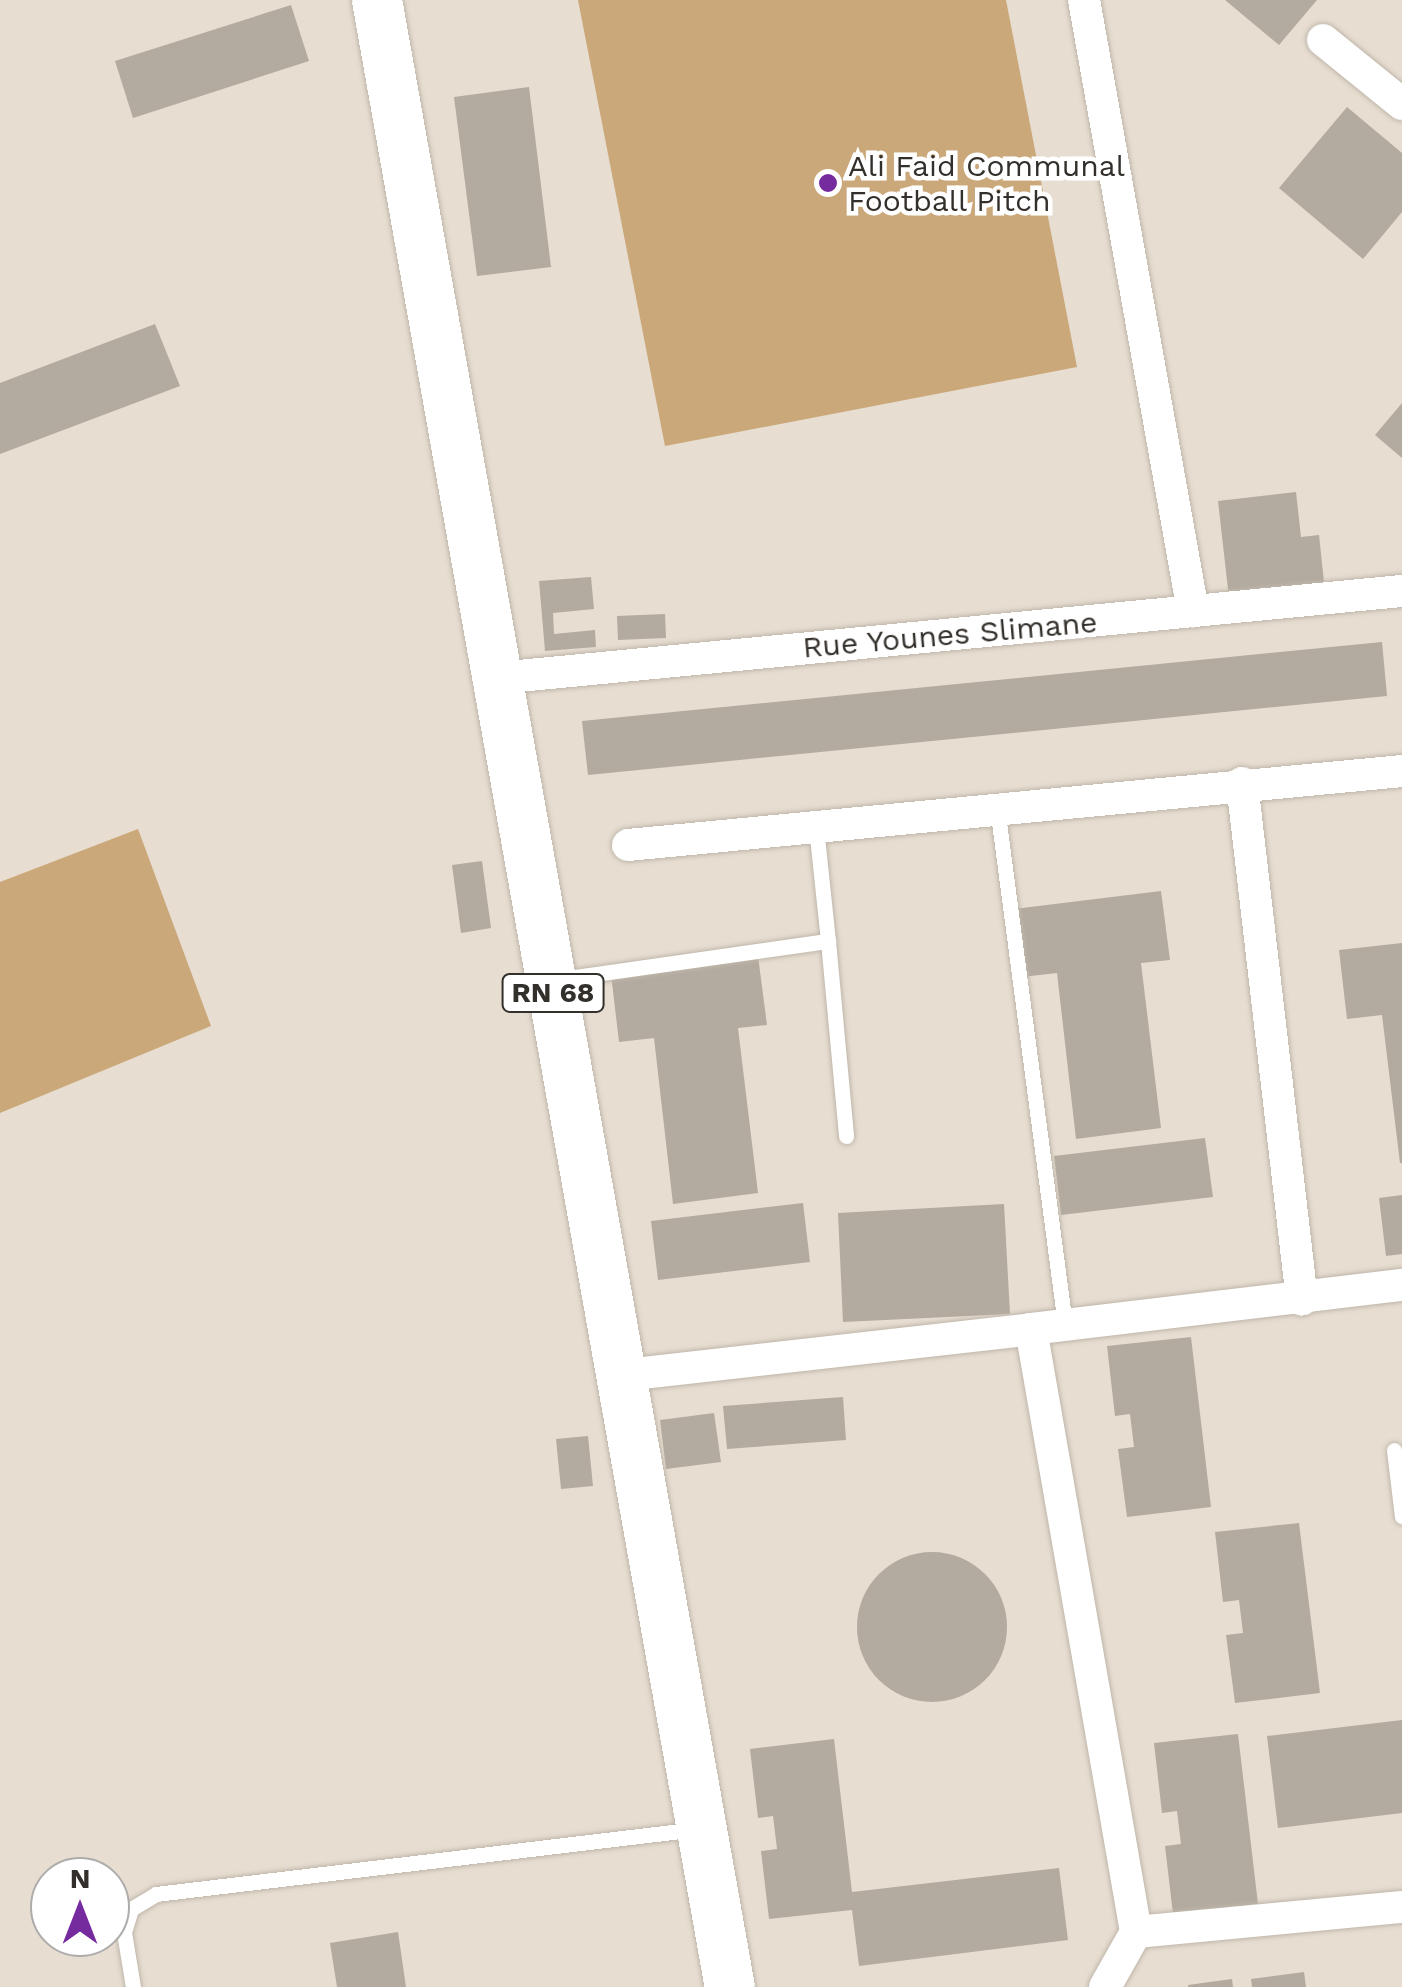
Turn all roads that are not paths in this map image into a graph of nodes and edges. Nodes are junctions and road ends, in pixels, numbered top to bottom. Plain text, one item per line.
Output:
1 (377, 0) edge
2 (1084, 0) edge
3 (1323, 40) dead end
4 (1402, 104) edge
5 (1402, 591) edge
6 (1193, 611) junction
7 (498, 678) junction
8 (1402, 771) edge
9 (1242, 783) junction
10 (996, 807) junction
11 (816, 826) junction
12 (628, 846) dead end
13 (828, 941) junction
14 (551, 980) junction
15 (846, 1136) dead end
16 (1402, 1285) edge
17 (1302, 1300) junction
18 (1065, 1325) junction
19 (1031, 1329) junction
20 (624, 1376) junction
21 (1394, 1450) dead end
22 (1402, 1517) edge
23 (702, 1828) junction
24 (1402, 1907) edge
25 (1136, 1932) junction
26 (133, 1987) edge
27 (730, 1987) edge
28 (1106, 1987) edge

1 - 7 main road, RN 68
2 - 6 street
3 - 4 street
5 - 6 street, Rue Younes Slimane
6 - 7 street, Rue Younes Slimane
7 - 14 main road, RN 68
8 - 9 street
9 - 10 street
9 - 17 street
10 - 11 street
10 - 18 lane
11 - 12 street
11 - 13 lane
13 - 14 lane
13 - 15 lane
14 - 20 main road, RN 68
16 - 17 street
17 - 18 street
18 - 19 street
19 - 20 street
19 - 25 street
20 - 23 main road, RN 68
21 - 22 lane
23 - 26 lane
23 - 27 main road, RN 68
24 - 25 street
25 - 28 street

